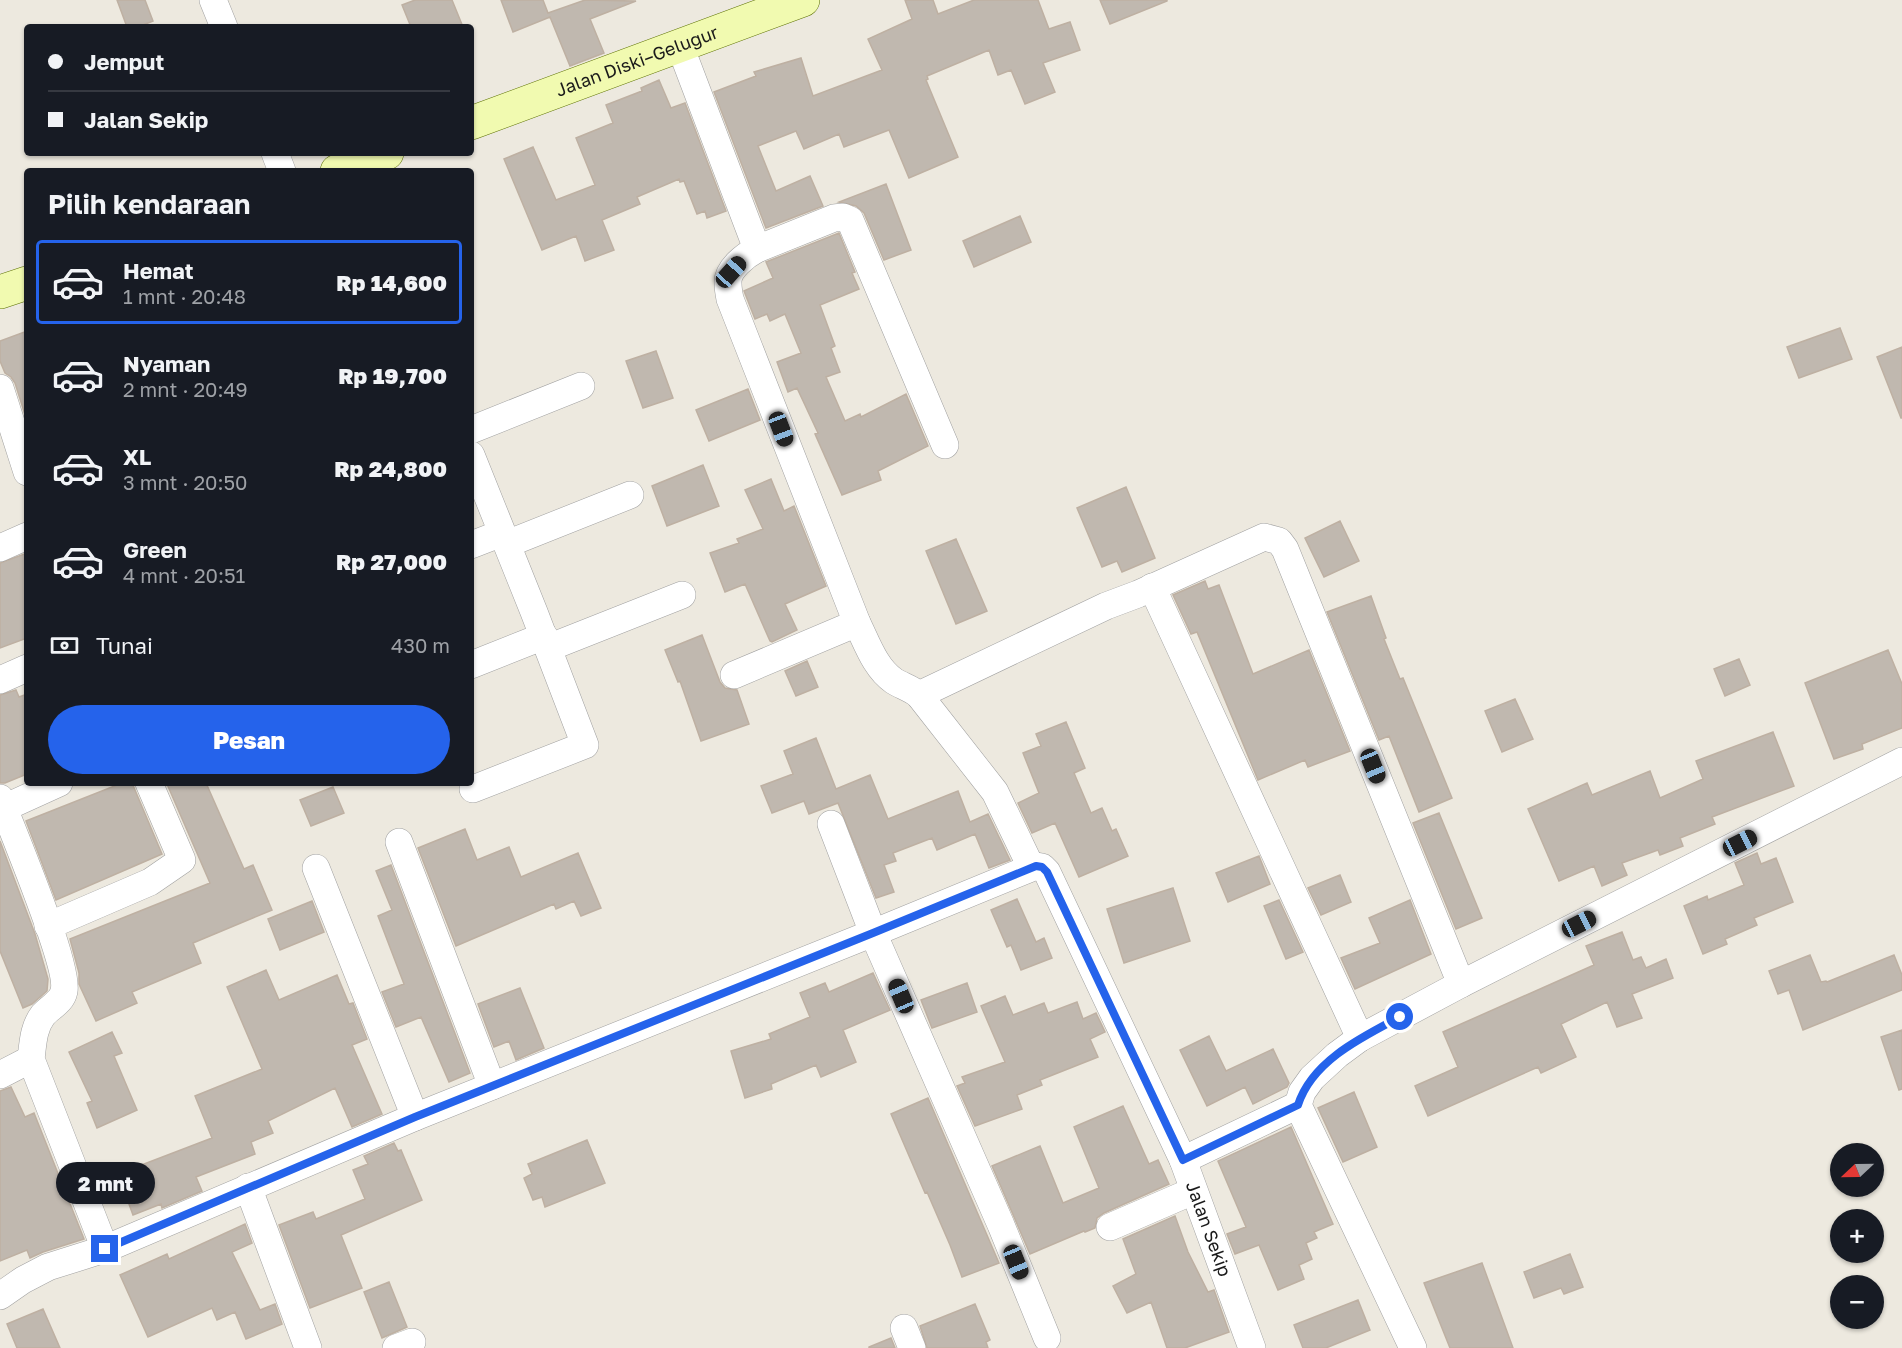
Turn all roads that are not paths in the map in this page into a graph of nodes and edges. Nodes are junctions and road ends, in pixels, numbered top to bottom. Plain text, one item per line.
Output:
1 (213, 0) edge
2 (803, 0) edge
3 (223, 24) edge
4 (680, 46) junction
5 (474, 122) edge
6 (380, 156) edge
7 (354, 168) edge
8 (757, 249) junction
9 (24, 284) edge
10 (0, 292) edge
11 (581, 386) dead end
12 (0, 388) edge
13 (474, 429) edge
14 (945, 445) dead end
15 (474, 462) edge
16 (24, 463) edge
17 (630, 495) dead end
18 (24, 537) edge
19 (505, 539) junction
20 (474, 544) edge
21 (0, 548) edge
22 (1152, 587) junction
23 (682, 595) dead end
24 (857, 623) junction
25 (546, 642) junction
26 (474, 664) edge
27 (24, 670) edge
28 (734, 675) dead end
29 (0, 680) edge
30 (919, 695) junction
31 (1902, 761) edge
32 (50, 786) edge
33 (150, 786) edge
34 (473, 789) dead end
35 (2, 803) edge
36 (831, 824) dead end
37 (399, 842) dead end
38 (1031, 867) junction
39 (315, 868) dead end
40 (48, 926) junction
41 (873, 933) junction
42 (1461, 984) junction
43 (1360, 1038) junction
44 (31, 1059) junction
45 (0, 1075) edge
46 (492, 1086) junction
47 (1298, 1105) junction
48 (415, 1117) junction
49 (1183, 1160) junction
50 (248, 1187) junction
51 (1192, 1191) junction
52 (1110, 1227) dead end
53 (105, 1249) junction
54 (0, 1296) edge
55 (1047, 1338) dead end
56 (308, 1348) edge
57 (1252, 1348) edge
58 (1413, 1348) edge

1 - 3 street
2 - 4 main road, Jalan Diski–Gelugur
4 - 5 main road, Jalan Diski–Gelugur
4 - 8 street
6 - 7 main road
8 - 14 street
8 - 24 street
9 - 10 main road
11 - 13 street
12 - 16 street
15 - 19 street
17 - 19 street
18 - 21 street
19 - 20 street
19 - 25 street
22 - 30 street
22 - 42 street
22 - 43 street
23 - 25 street
24 - 28 street
24 - 30 street
25 - 26 street
25 - 34 street
27 - 29 street
30 - 38 street
31 - 42 street
32 - 35 street
33 - 40 street
35 - 40 street
36 - 41 street
37 - 46 street
38 - 41 street
38 - 49 street, Jalan Sekip
39 - 48 street
40 - 44 street
41 - 46 street
41 - 55 street
42 - 43 street
43 - 47 street
44 - 45 street
44 - 53 street
46 - 48 street
47 - 49 street
47 - 58 street
48 - 50 street
49 - 51 street, Jalan Sekip
50 - 53 street
50 - 56 street
51 - 52 street
51 - 57 street, Jalan Sekip
53 - 54 street

